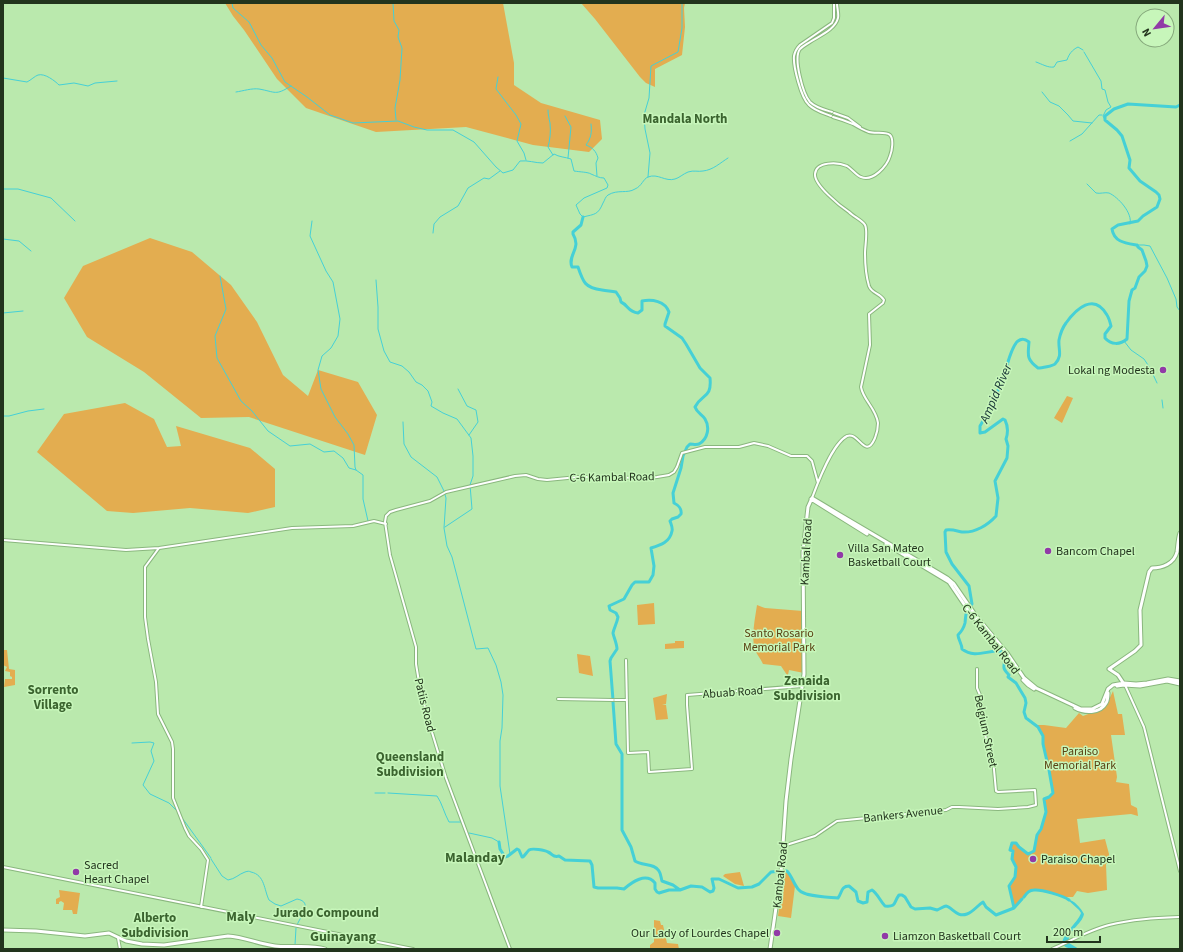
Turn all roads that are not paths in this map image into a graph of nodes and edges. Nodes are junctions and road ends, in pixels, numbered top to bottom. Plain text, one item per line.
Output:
1 (834, 3) edge
2 (837, 3) edge
3 (828, 111) junction
4 (827, 114) junction
5 (848, 118) junction
6 (846, 121) junction
7 (863, 129) junction
8 (818, 484) junction
9 (812, 498) junction
10 (386, 524) junction
11 (1180, 533) edge
12 (3, 540) edge
13 (159, 548) junction
14 (626, 660) dead end
15 (977, 669) dead end
16 (1180, 682) edge
17 (1124, 684) junction
18 (802, 686) junction
19 (558, 699) dead end
20 (627, 700) junction
21 (1028, 807) joint
22 (783, 846) junction
23 (3, 867) edge
24 (1180, 872) edge
25 (201, 907) junction
26 (1180, 917) edge
27 (3, 930) edge
28 (118, 938) junction
29 (120, 949) edge
30 (325, 949) edge
31 (413, 949) edge
32 (510, 949) edge
33 (770, 949) edge
34 (1052, 949) edge

1 - 4 street
2 - 3 street
3 - 4 street
3 - 5 street
4 - 6 street
5 - 6 street
5 - 7 street
6 - 7 street
7 - 8 street, Kambal Road
8 - 9 street, Kambal Road
8 - 10 street, C-6 Kambal Road
9 - 17 main road, C-6 Kambal Road
9 - 18 main road, Kambal Road
10 - 13 street
10 - 32 street, Patiis Road
11 - 17 main road
12 - 13 street
13 - 25 street
14 - 20 street
15 - 21 street, Belgium Street
16 - 17 main road, C-6 Kambal Road
17 - 24 street
18 - 20 street, Abuab Road
18 - 22 main road, Kambal Road
19 - 20 street
21 - 22 street, Bankers Avenue
22 - 33 main road, Kambal Road
23 - 25 street
25 - 31 street
26 - 34 street
27 - 28 main road
28 - 29 street
28 - 30 main road

